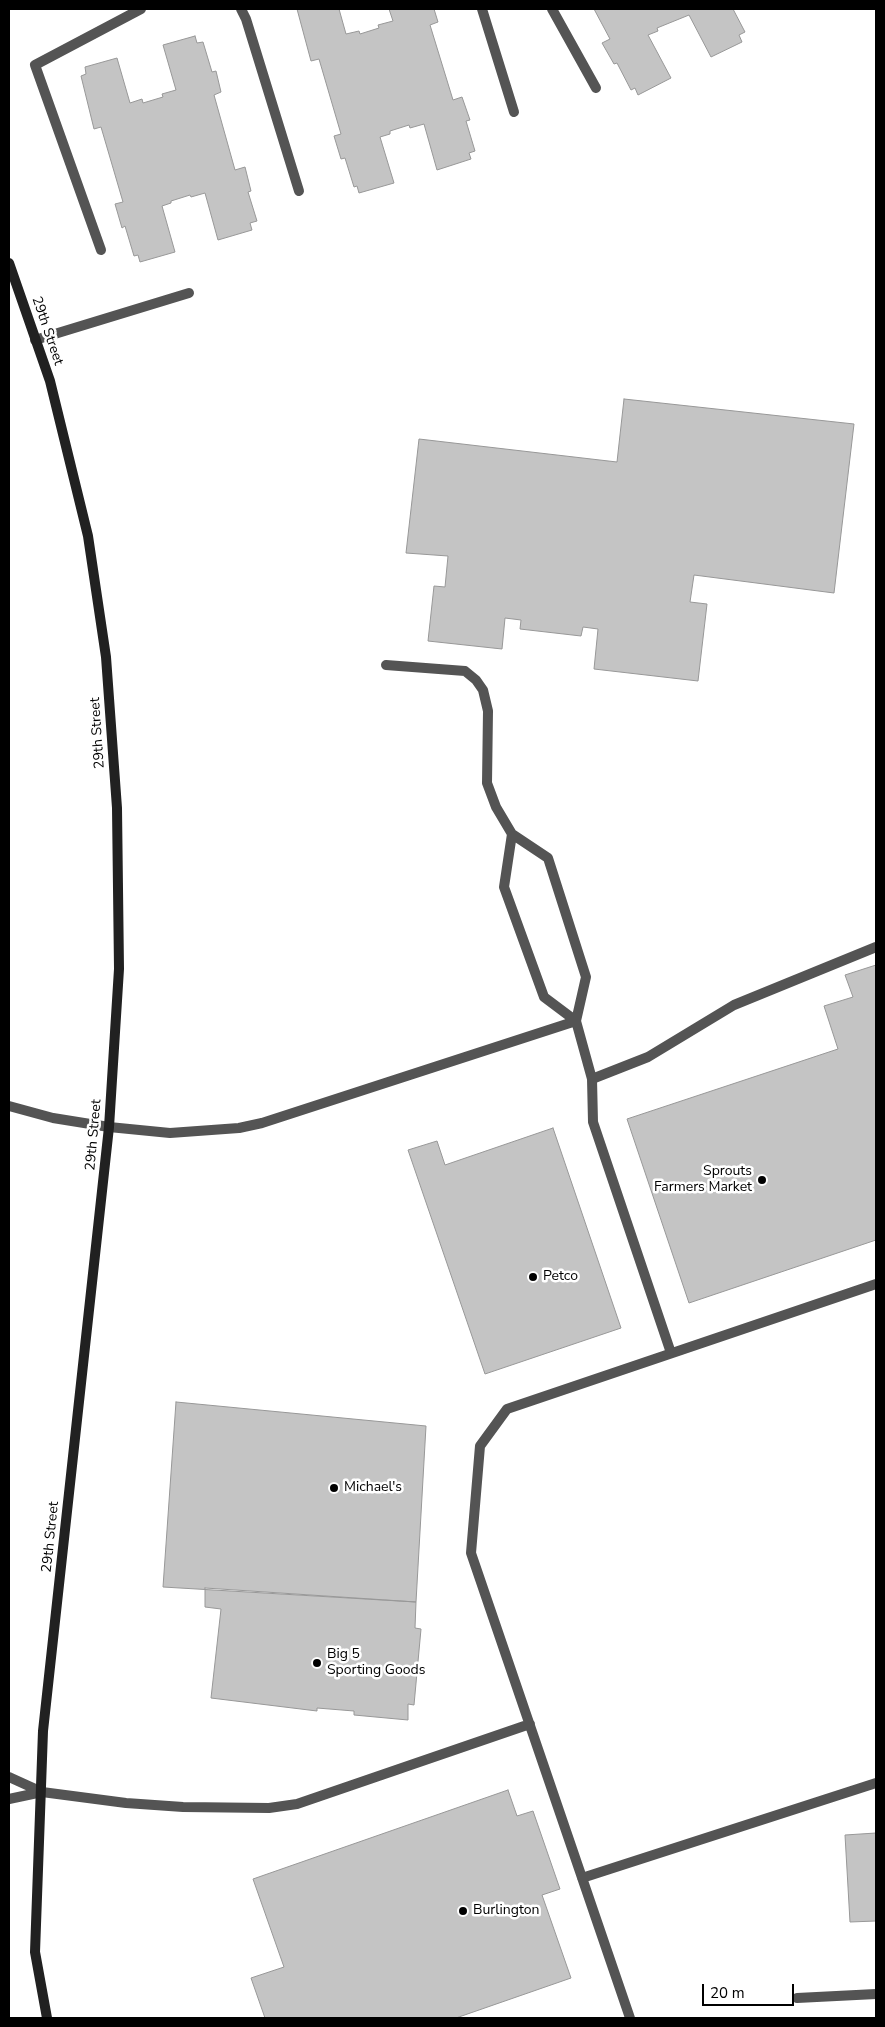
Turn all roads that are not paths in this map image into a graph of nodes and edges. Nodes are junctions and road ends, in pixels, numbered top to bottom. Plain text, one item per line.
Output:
1 (141, 9) edge
2 (241, 9) edge
3 (482, 9) edge
4 (552, 9) edge
5 (596, 88) dead end
6 (514, 112) dead end
7 (299, 191) dead end
8 (101, 250) dead end
9 (9, 263) edge
10 (188, 293) dead end
11 (35, 340) junction
12 (386, 665) dead end
13 (512, 834) junction
14 (876, 947) edge
15 (576, 1021) junction
16 (592, 1079) junction
17 (9, 1106) edge
18 (110, 1127) junction
19 (876, 1284) edge
20 (671, 1354) junction
21 (530, 1724) junction
22 (9, 1777) edge
23 (876, 1783) edge
24 (42, 1792) junction
25 (9, 1799) edge
26 (582, 1878) junction
27 (876, 1994) edge
28 (797, 1998) dead end
29 (47, 2018) edge
30 (630, 2018) edge

1 - 8 street
2 - 7 street
3 - 6 street
4 - 5 street
9 - 11 street, 29th Street
10 - 11 street
11 - 18 street, 29th Street
12 - 13 street
13 - 15 street
13 - 15 street
14 - 16 street
15 - 16 street
15 - 18 street
16 - 20 street
17 - 18 street
18 - 24 street, 29th Street
19 - 20 street
20 - 21 street
21 - 24 street
21 - 26 street
22 - 24 street
23 - 26 street
24 - 25 street
24 - 29 street, 29th Street
26 - 30 street
27 - 28 street

